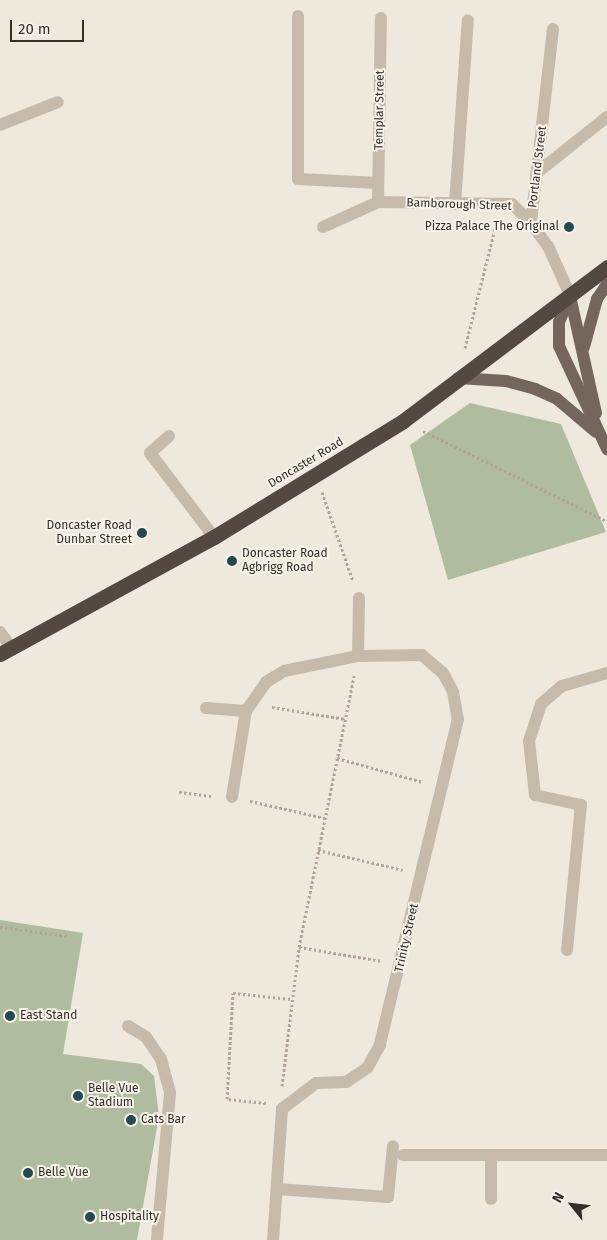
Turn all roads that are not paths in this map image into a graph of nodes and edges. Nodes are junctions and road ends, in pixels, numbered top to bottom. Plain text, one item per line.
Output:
1 (298, 16) dead end
2 (382, 18) dead end
3 (468, 20) dead end
4 (553, 29) dead end
5 (58, 102) dead end
6 (607, 117) edge
7 (0, 125) edge
8 (538, 172) junction
9 (378, 183) junction
10 (378, 202) junction
11 (455, 204) junction
12 (531, 223) junction
13 (323, 226) dead end
14 (607, 267) edge
15 (607, 284) edge
16 (570, 295) junction
17 (583, 354) junction
18 (458, 378) junction
19 (169, 436) dead end
20 (604, 443) edge
21 (214, 537) junction
22 (359, 598) road end
23 (0, 632) edge
24 (5, 650) edge
25 (358, 656) junction
26 (607, 673) edge
27 (249, 707) junction
28 (206, 708) dead end
29 (232, 797) dead end
30 (567, 950) dead end
31 (128, 1026) dead end
32 (394, 1146) dead end
33 (607, 1154) edge
34 (491, 1155) junction
35 (403, 1156) dead end
36 (277, 1189) junction
37 (491, 1199) dead end
38 (157, 1240) edge
39 (273, 1240) edge

1 - 9 street
2 - 9 street, Templar Street
3 - 11 street
4 - 8 street, Portland Street
5 - 7 street
6 - 8 street
8 - 12 street, Portland Street
9 - 10 street, Templar Street
10 - 11 street, Bamborough Street
10 - 13 street
11 - 12 street, Bamborough Street
12 - 16 street, Portland Street
14 - 16 highway, Doncaster Road
15 - 17 main road
16 - 17 main road
16 - 18 highway, Doncaster Road
16 - 20 main road
17 - 20 main road
18 - 20 main road
18 - 21 highway, Doncaster Road
19 - 21 street
21 - 24 highway, Doncaster Road
22 - 25 street
23 - 24 street
25 - 27 street, Trinity Street
25 - 36 street, Trinity Street
26 - 30 street
27 - 28 street
27 - 29 street, Trinity Street
31 - 38 street
32 - 36 street
33 - 34 street
34 - 35 street
34 - 37 street
36 - 39 street

